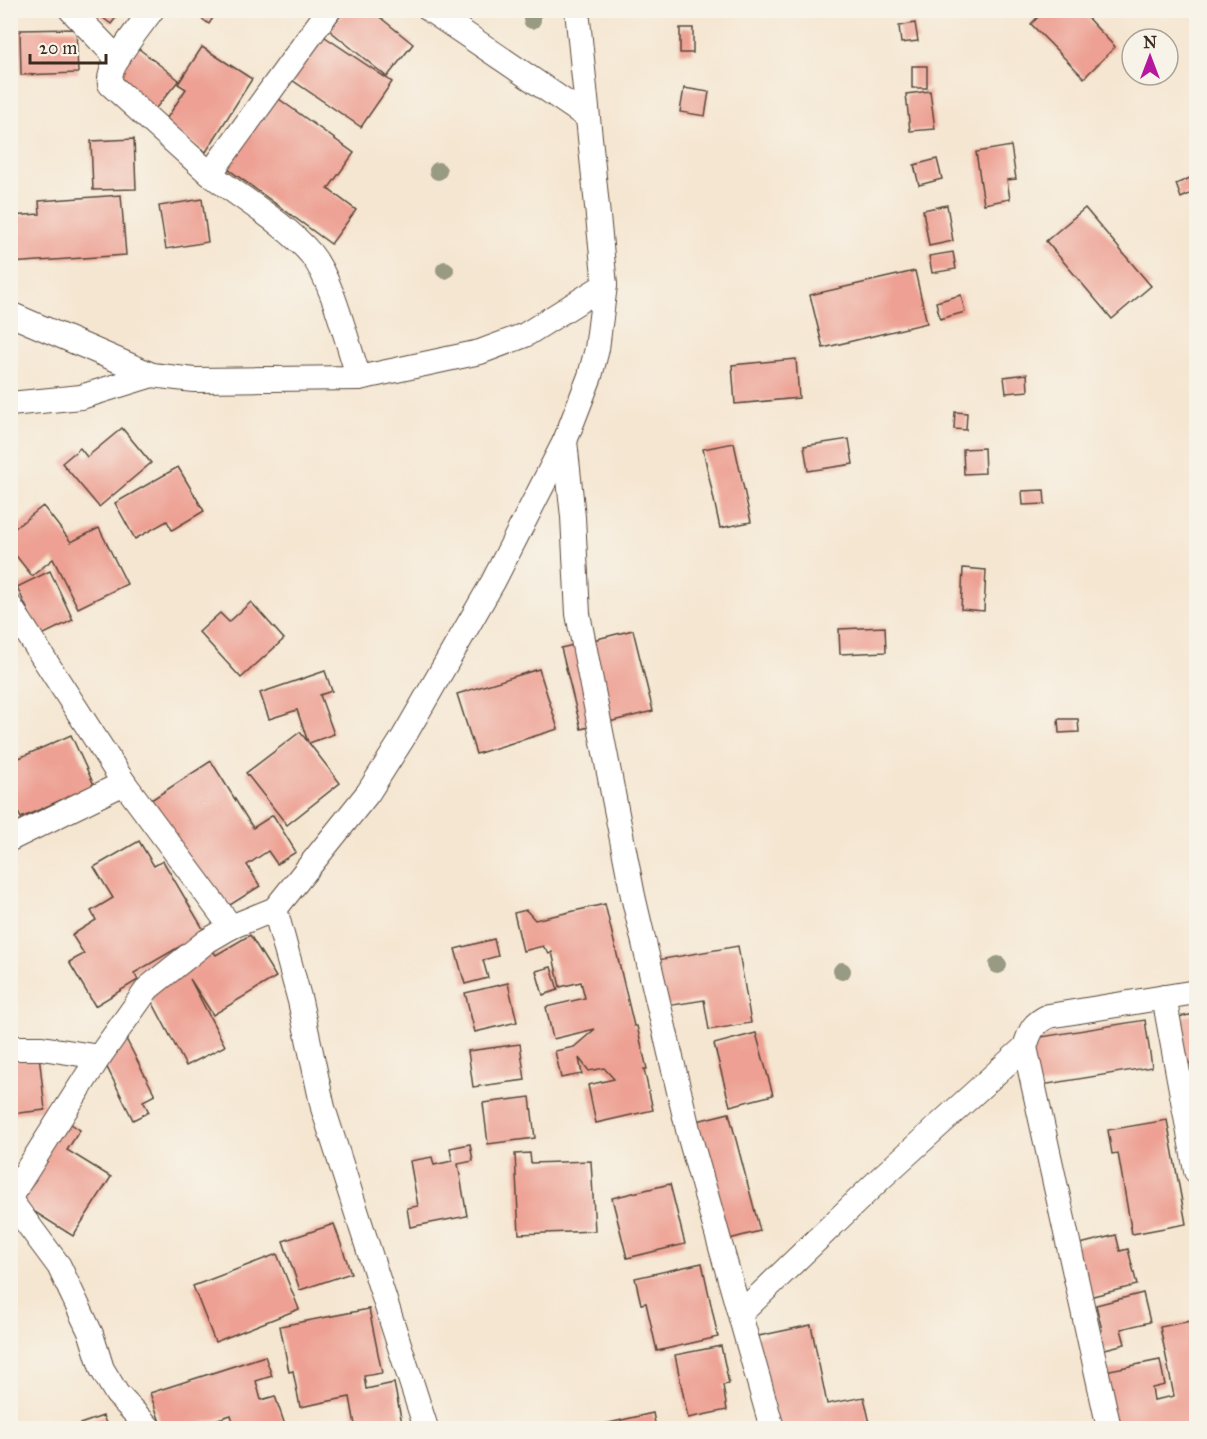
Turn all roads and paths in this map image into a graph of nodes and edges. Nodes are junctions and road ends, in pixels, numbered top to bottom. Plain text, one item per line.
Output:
1 (70, 10) edge
2 (153, 10) edge
3 (329, 10) edge
4 (430, 10) edge
5 (577, 10) edge
6 (118, 59) junction
7 (586, 116) junction
8 (210, 174) junction
9 (605, 285) junction
10 (10, 314) edge
11 (152, 375) junction
12 (359, 378) junction
13 (10, 404) edge
14 (565, 441) junction
15 (10, 606) edge
16 (124, 783) junction
17 (10, 839) edge
18 (275, 909) junction
19 (231, 927) junction
20 (1197, 992) edge
21 (1164, 998) junction
22 (1024, 1047) junction
23 (10, 1048) edge
24 (99, 1057) junction
25 (1197, 1171) edge
26 (10, 1198) edge
27 (741, 1313) junction
28 (149, 1428) edge
29 (426, 1428) edge
30 (772, 1428) edge
31 (1109, 1428) edge

1 - 6 street
2 - 6 street
3 - 8 street
4 - 7 street
5 - 7 street
6 - 8 street
7 - 9 street
8 - 12 street
9 - 12 street
9 - 14 street
10 - 11 street
11 - 12 street
11 - 13 street
14 - 18 street
14 - 27 street
15 - 16 street
16 - 17 street
16 - 19 street
18 - 19 street
18 - 29 street
19 - 24 street
20 - 21 street
21 - 22 street
21 - 25 street
22 - 27 street
22 - 31 street
23 - 24 street
24 - 26 street
26 - 28 street
27 - 30 street

